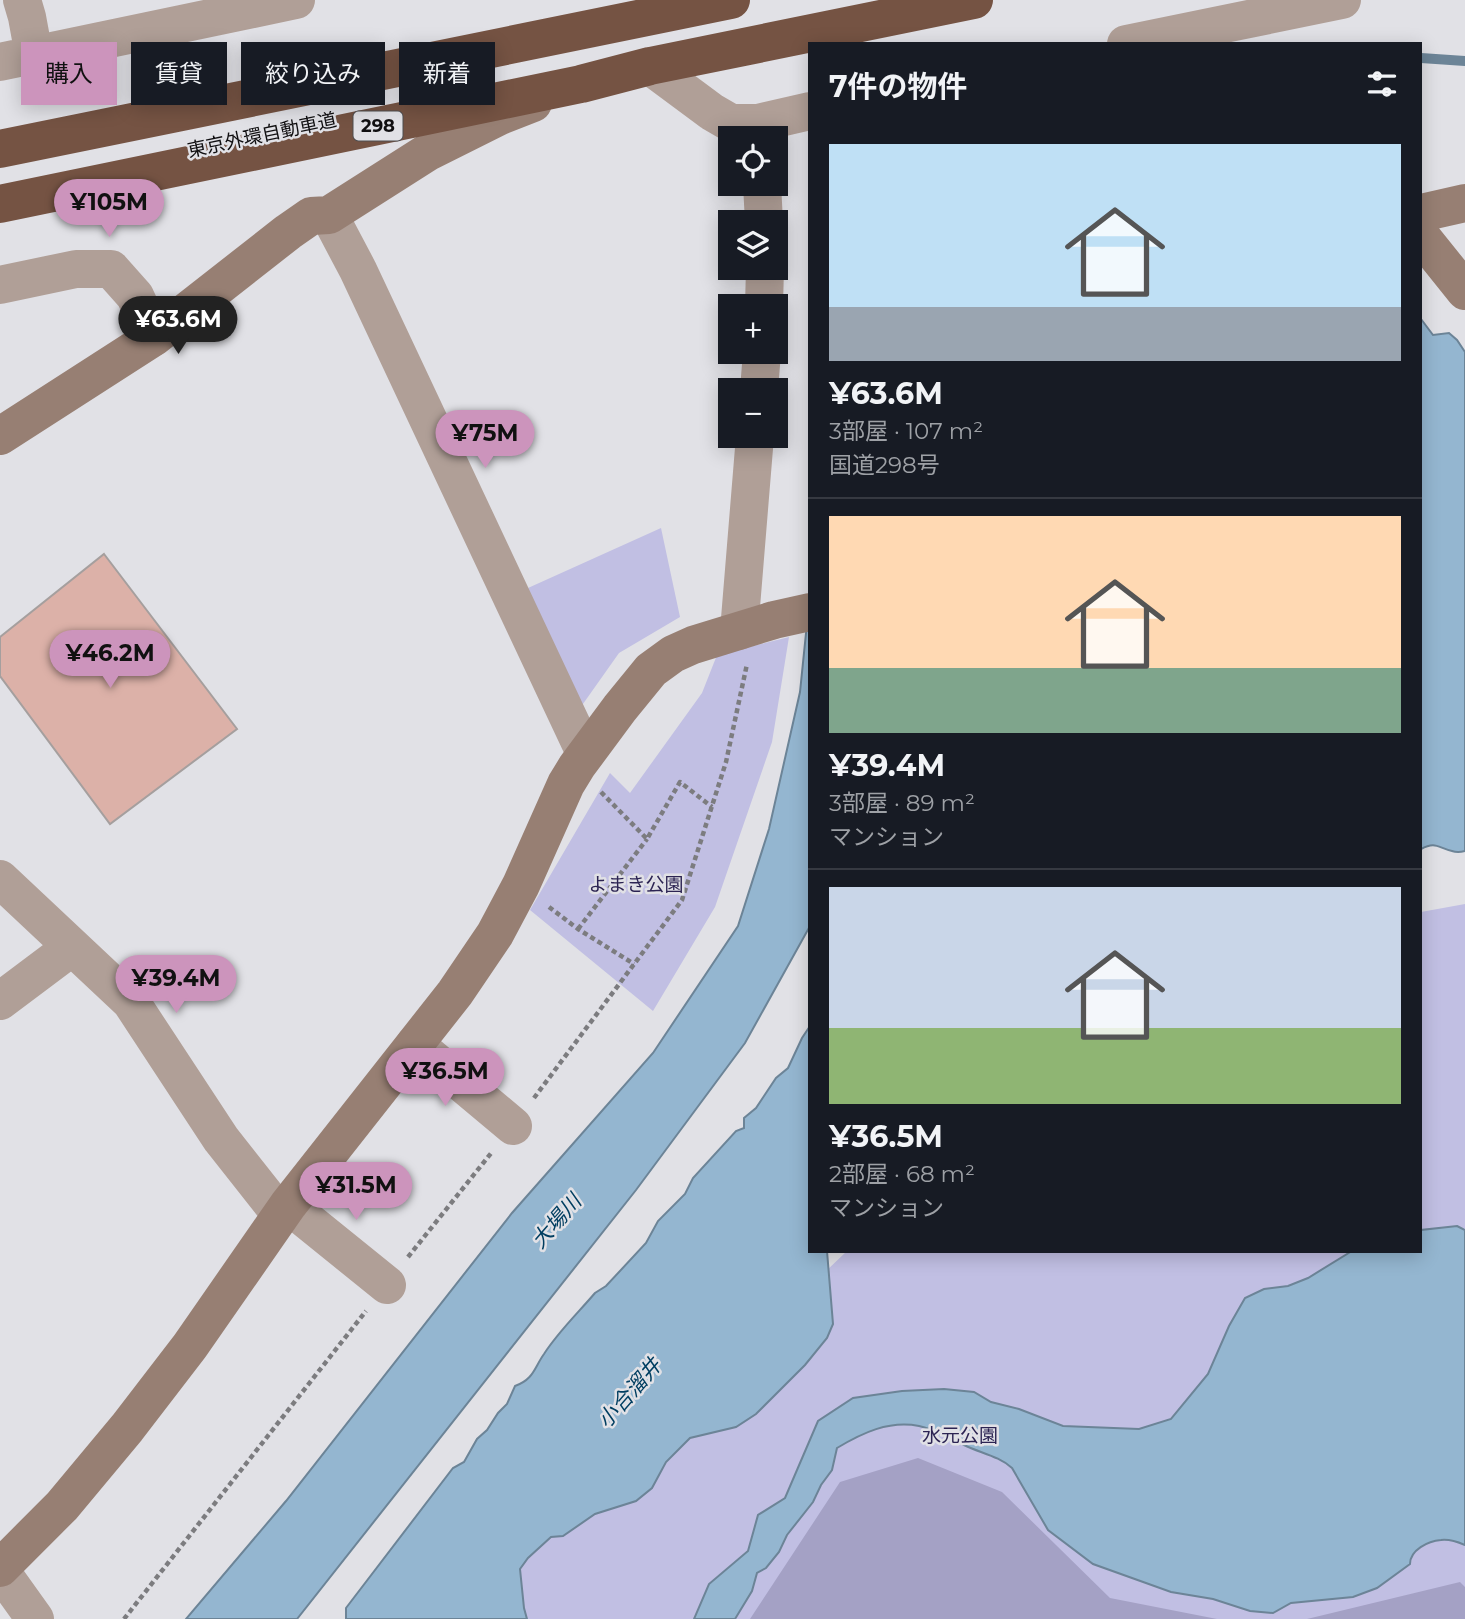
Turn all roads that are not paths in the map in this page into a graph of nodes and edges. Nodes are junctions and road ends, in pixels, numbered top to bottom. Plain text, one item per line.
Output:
1 (22, 0) edge
2 (296, 0) edge
3 (638, 0) edge
4 (731, 0) edge
5 (974, 0) edge
6 (1343, 0) edge
7 (906, 6) edge
8 (151, 15) edge
9 (1136, 42) edge
10 (17, 59) edge
11 (650, 66) junction
12 (581, 84) junction
13 (808, 112) edge
14 (741, 126) edge
15 (771, 126) edge
16 (0, 137) edge
17 (0, 149) edge
18 (0, 190) edge
19 (1465, 203) edge
20 (0, 204) edge
21 (1422, 213) edge
22 (329, 215) junction
23 (1422, 237) edge
24 (0, 285) edge
25 (1465, 291) edge
26 (154, 337) junction
27 (0, 436) edge
28 (756, 448) edge
29 (775, 621) edge
30 (581, 759) junction
31 (0, 879) edge
32 (72, 947) junction
33 (0, 1001) edge
34 (415, 1044) junction
35 (513, 1126) dead end
36 (285, 1210) junction
37 (387, 1285) dead end
38 (0, 1569) edge
39 (35, 1619) edge

1 - 10 street
2 - 8 street
3 - 16 highway
4 - 17 highway, 東京外環自動車道
5 - 7 highway, 298
6 - 9 street
7 - 11 highway, 298
7 - 18 highway, 東京外環自動車道
8 - 10 street
11 - 12 highway, 298
11 - 14 street
12 - 20 highway, 298
12 - 22 street
13 - 15 street
19 - 21 street
22 - 26 street
22 - 30 street
23 - 25 street
24 - 26 street
26 - 27 street
28 - 29 street
29 - 30 street
30 - 34 street
31 - 32 street
32 - 33 street
32 - 36 street
34 - 35 street
34 - 36 street
36 - 37 street
36 - 38 street
38 - 39 street

